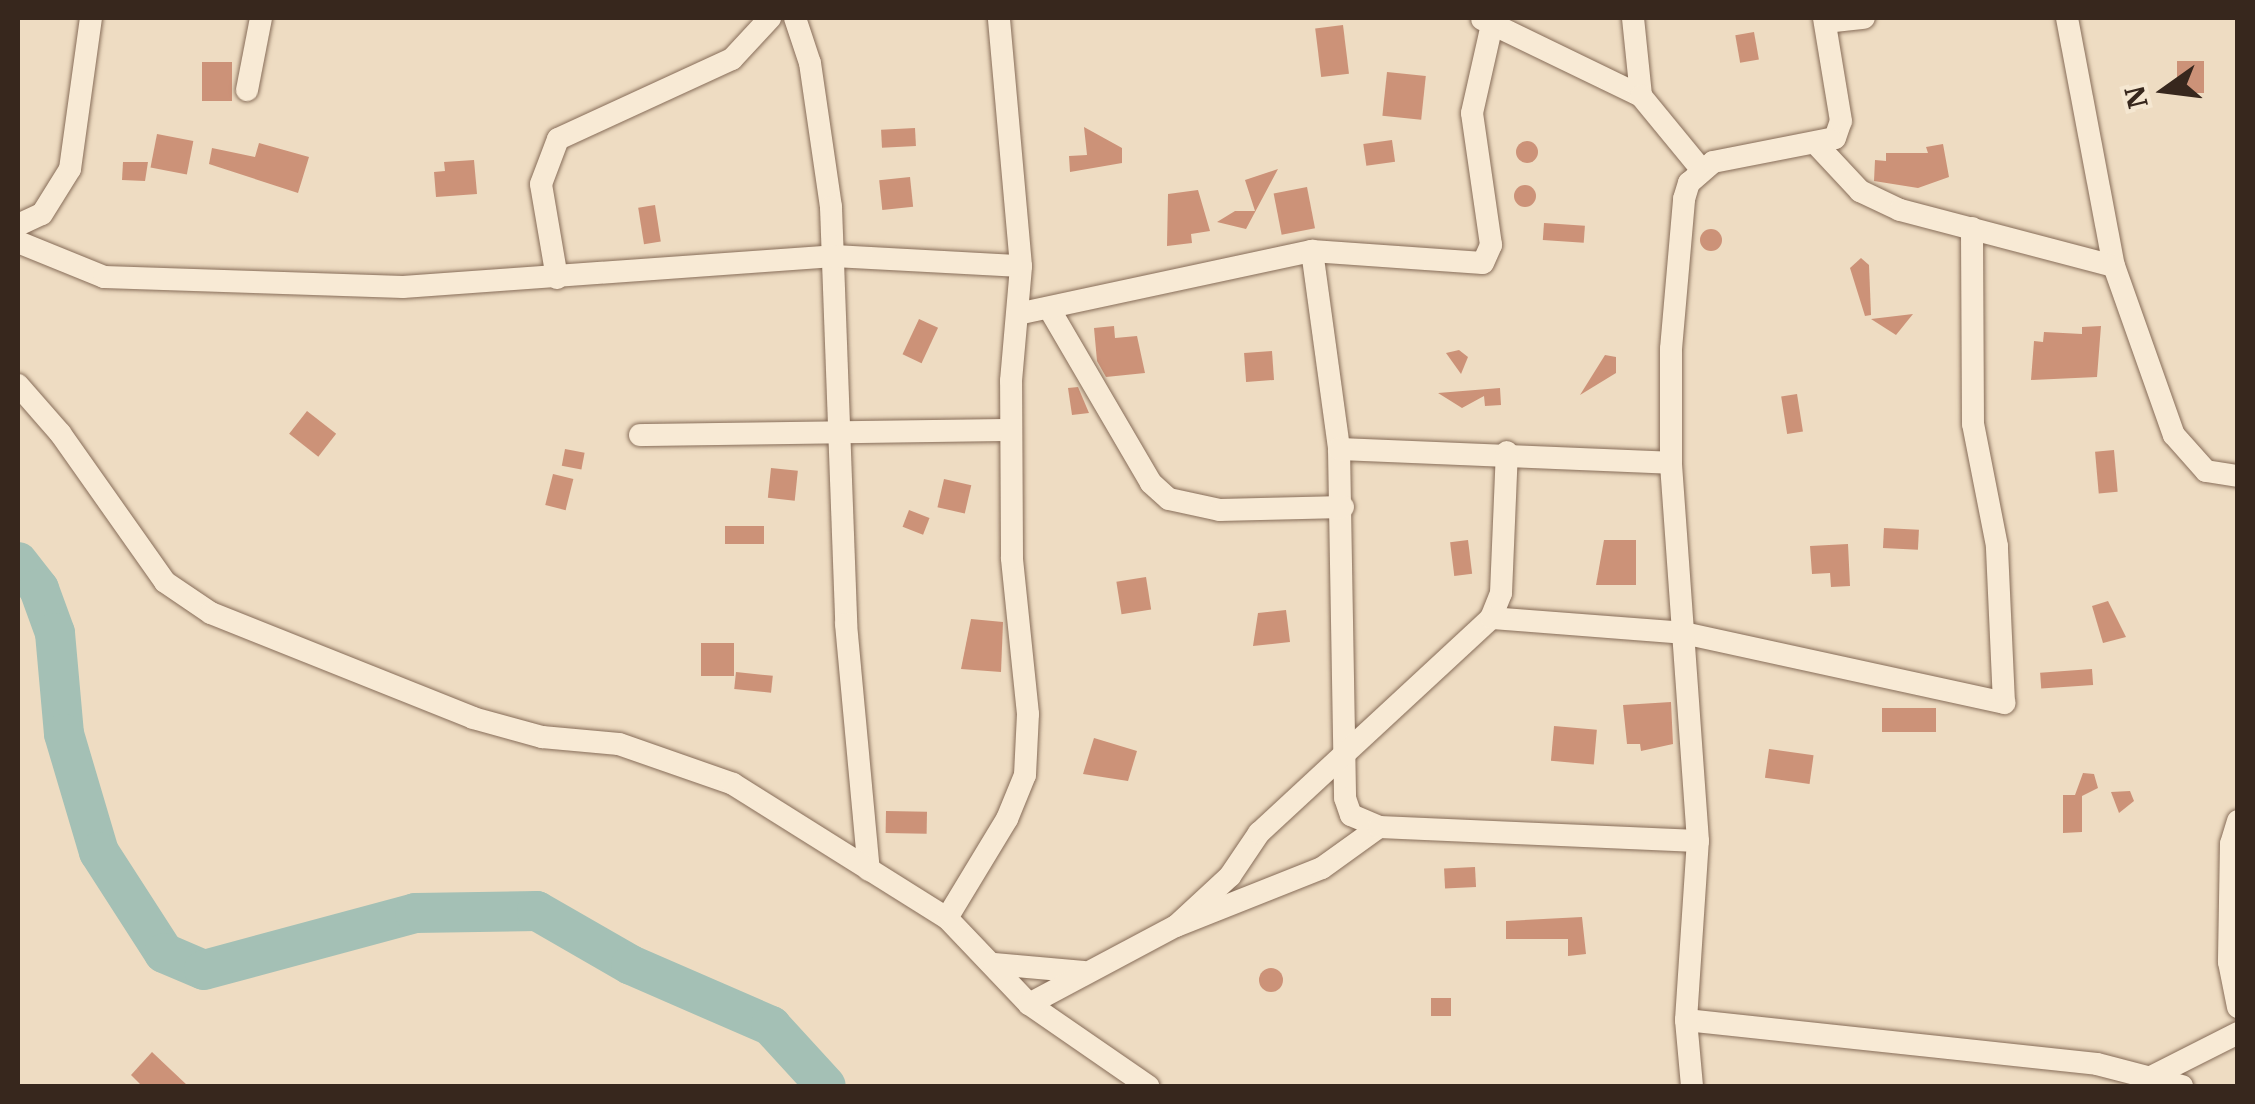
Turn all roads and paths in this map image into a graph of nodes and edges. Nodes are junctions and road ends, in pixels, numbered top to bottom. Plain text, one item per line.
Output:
1 (91, 18) edge
2 (261, 18) edge
3 (770, 18) edge
4 (795, 18) edge
5 (998, 18) edge
6 (1633, 18) edge
7 (1864, 18) edge
8 (2068, 18) edge
9 (1824, 20) edge
10 (1486, 21) edge
11 (247, 90) dead end
12 (1641, 96) junction
13 (1818, 146) junction
14 (1701, 169) junction
15 (18, 225) edge
16 (1972, 228) junction
17 (18, 242) edge
18 (1312, 252) junction
19 (834, 256) junction
20 (1021, 266) junction
21 (2114, 266) junction
22 (556, 278) junction
23 (1050, 310) junction
24 (1022, 313) junction
25 (18, 384) edge
26 (1011, 430) junction
27 (836, 431) junction
28 (640, 434) dead end
29 (1339, 449) junction
30 (1506, 452) junction
31 (1671, 463) junction
32 (2238, 476) edge
33 (1342, 508) junction
34 (1491, 618) junction
35 (1684, 633) junction
36 (1347, 754) junction
37 (2238, 821) edge
38 (1380, 827) junction
39 (1698, 840) junction
40 (869, 870) junction
41 (946, 918) junction
42 (1176, 926) junction
43 (994, 964) junction
44 (1088, 972) junction
45 (1030, 1004) junction
46 (2238, 1007) edge
47 (1686, 1020) junction
48 (2238, 1033) edge
49 (2142, 1082) edge
50 (1148, 1086) edge
51 (1692, 1086) edge
52 (2182, 1086) edge

1 - 15 street
2 - 11 street
3 - 22 street
4 - 19 street
5 - 20 street
6 - 12 street
7 - 9 street
8 - 21 street
9 - 13 street
10 - 12 street
10 - 18 street
12 - 14 street
13 - 14 street
13 - 16 street
14 - 31 street
16 - 21 street
16 - 35 street
17 - 22 street
18 - 23 street
18 - 29 street
19 - 20 street
19 - 22 street
19 - 27 street
20 - 24 street
21 - 32 street
23 - 24 street
23 - 33 street
24 - 26 street
25 - 40 street
26 - 27 street
26 - 41 street
27 - 28 street
27 - 40 street
29 - 30 street
29 - 33 street
30 - 31 street
30 - 34 street
31 - 35 street
33 - 36 street
34 - 35 street
34 - 36 street
35 - 39 street
36 - 38 street
36 - 42 street
37 - 46 street
38 - 39 street
38 - 42 street
39 - 47 street
40 - 41 street
41 - 43 street
42 - 44 street
43 - 44 street
43 - 45 street
44 - 45 street
45 - 50 street
47 - 49 street
47 - 51 street
48 - 49 street
49 - 52 street

